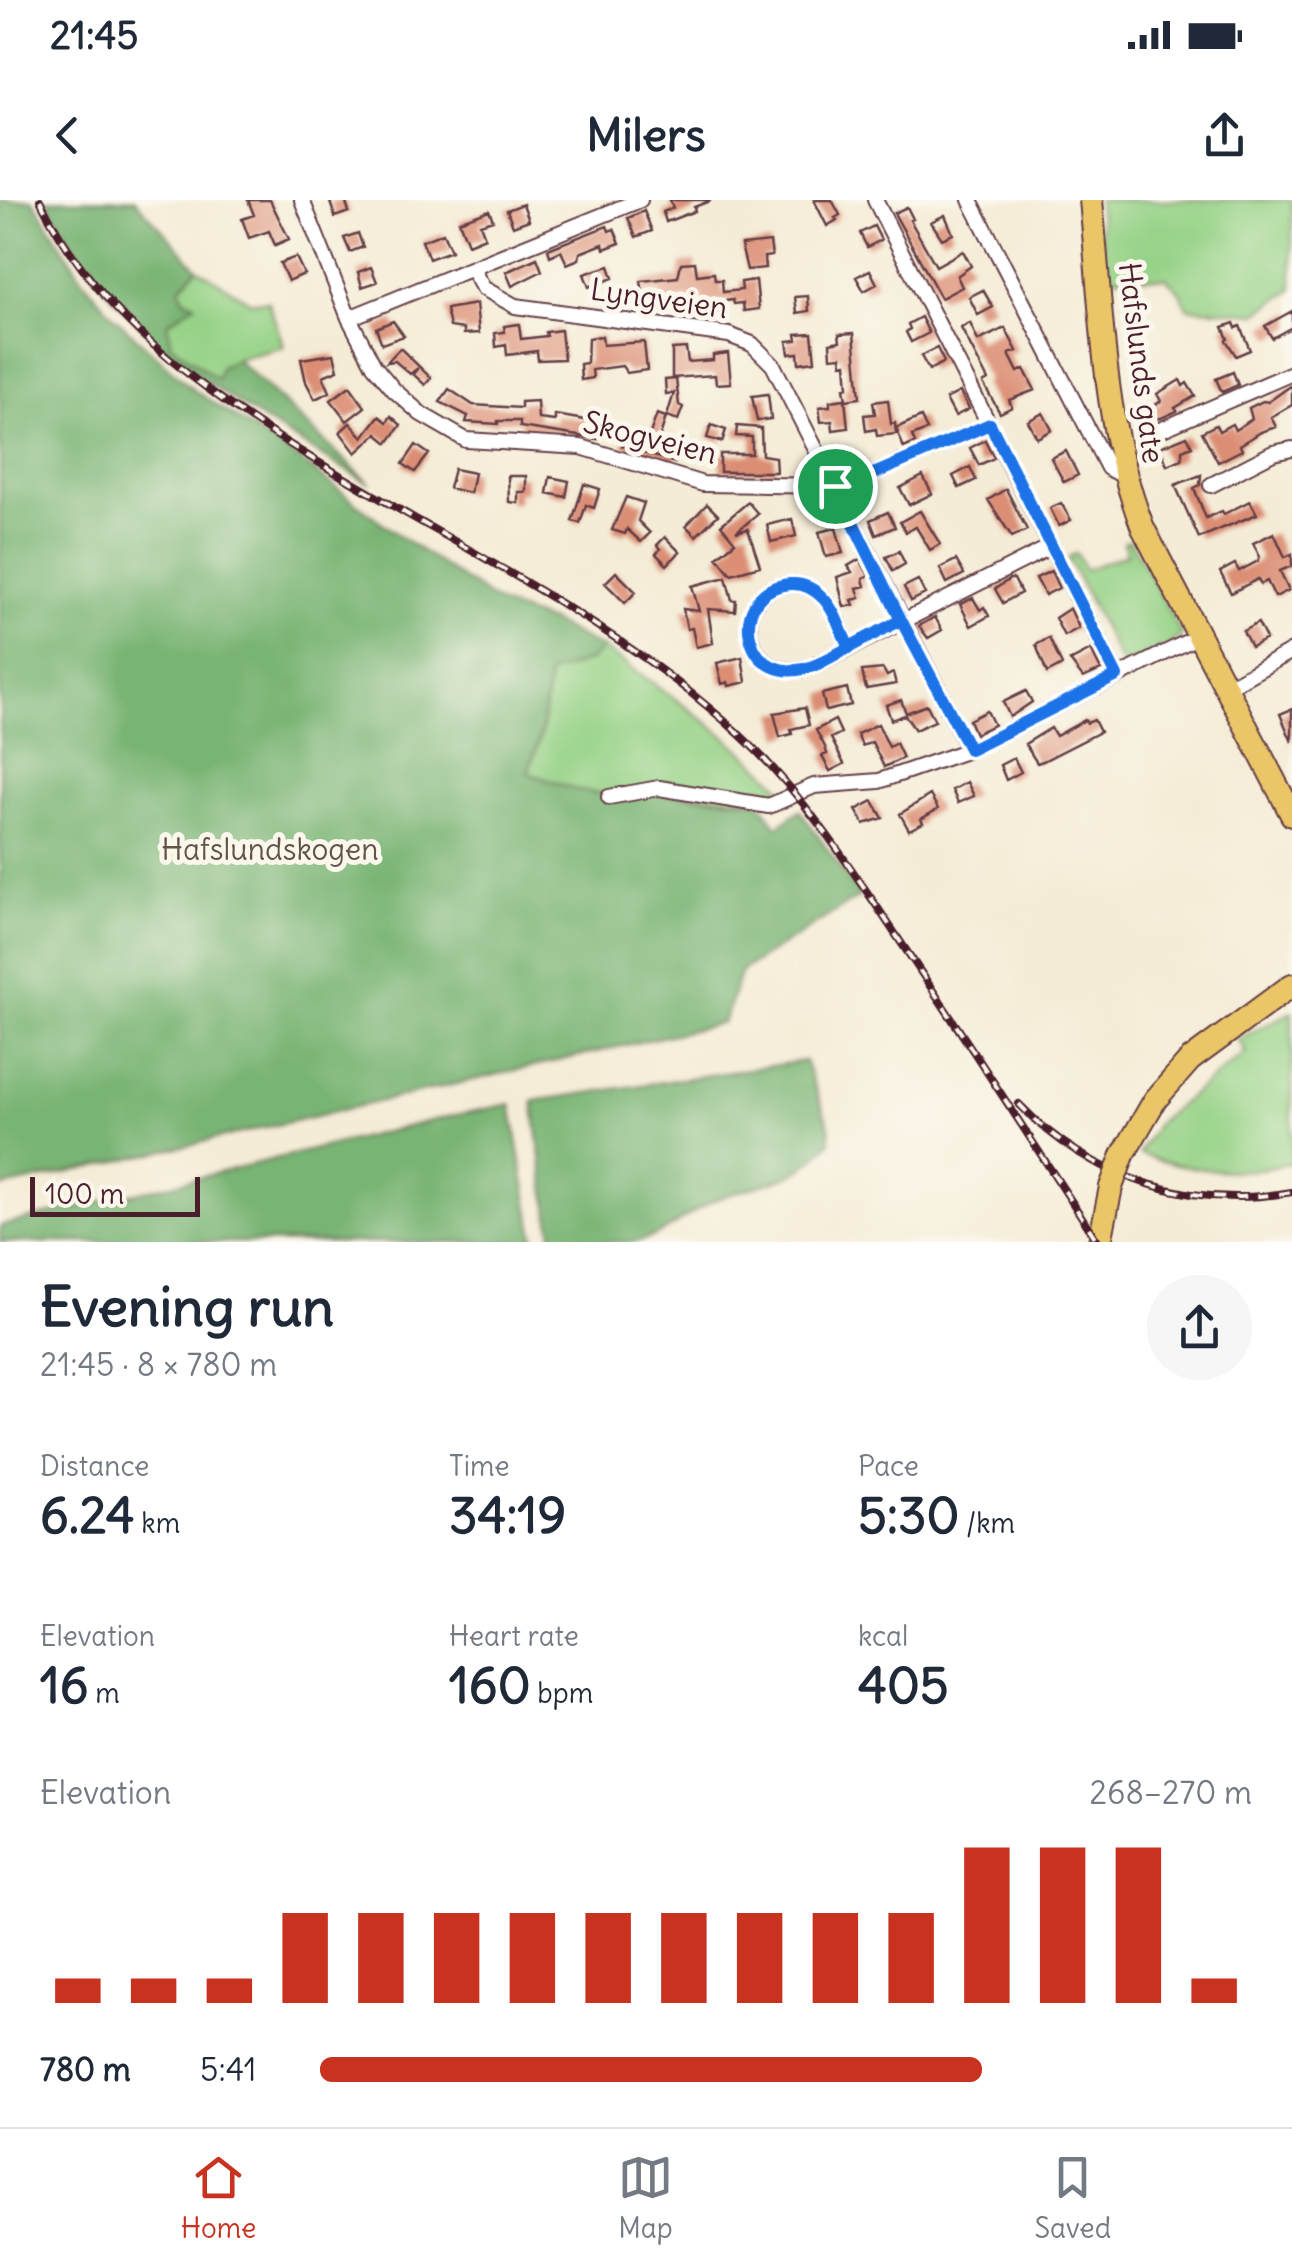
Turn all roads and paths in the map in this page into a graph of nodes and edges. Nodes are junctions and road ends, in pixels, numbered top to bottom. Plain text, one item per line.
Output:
1 (302, 200) edge
2 (640, 200) edge
3 (874, 200) edge
4 (970, 200) edge
5 (1091, 200) edge
6 (472, 269) junction
7 (350, 318) junction
8 (1292, 373) edge
9 (990, 424) junction
10 (1151, 434) dead end
11 (1292, 449) edge
12 (1116, 472) junction
13 (1211, 484) dead end
14 (835, 486) junction
15 (1052, 546) junction
16 (901, 620) junction
17 (1199, 636) junction
18 (849, 647) junction
19 (1292, 651) edge
20 (1117, 676) junction
21 (1226, 688) junction
22 (970, 750) junction
23 (610, 797) dead end
24 (1289, 811) edge
25 (1292, 984) edge
26 (1292, 996) edge
27 (1262, 1007) junction
28 (1101, 1233) edge

1 - 7 street, Skogveien
2 - 6 street
3 - 9 street
4 - 12 street
5 - 12 main road, Hafslunds gate
6 - 7 street
6 - 14 street, Lyngveien
7 - 14 street, Skogveien
8 - 10 street
9 - 14 street, Skogveien
9 - 15 street
11 - 13 street
12 - 17 main road, Hafslunds gate
14 - 16 street, Lyngveien
15 - 16 street
15 - 20 street
16 - 18 street
16 - 22 street, Lyngveien
17 - 20 street
17 - 21 main road, Hafslunds gate
18 - 18 street
19 - 21 street
20 - 22 street
21 - 24 main road, Hafslunds gate
22 - 23 street
25 - 27 main road
26 - 27 main road
27 - 28 main road, bridge

